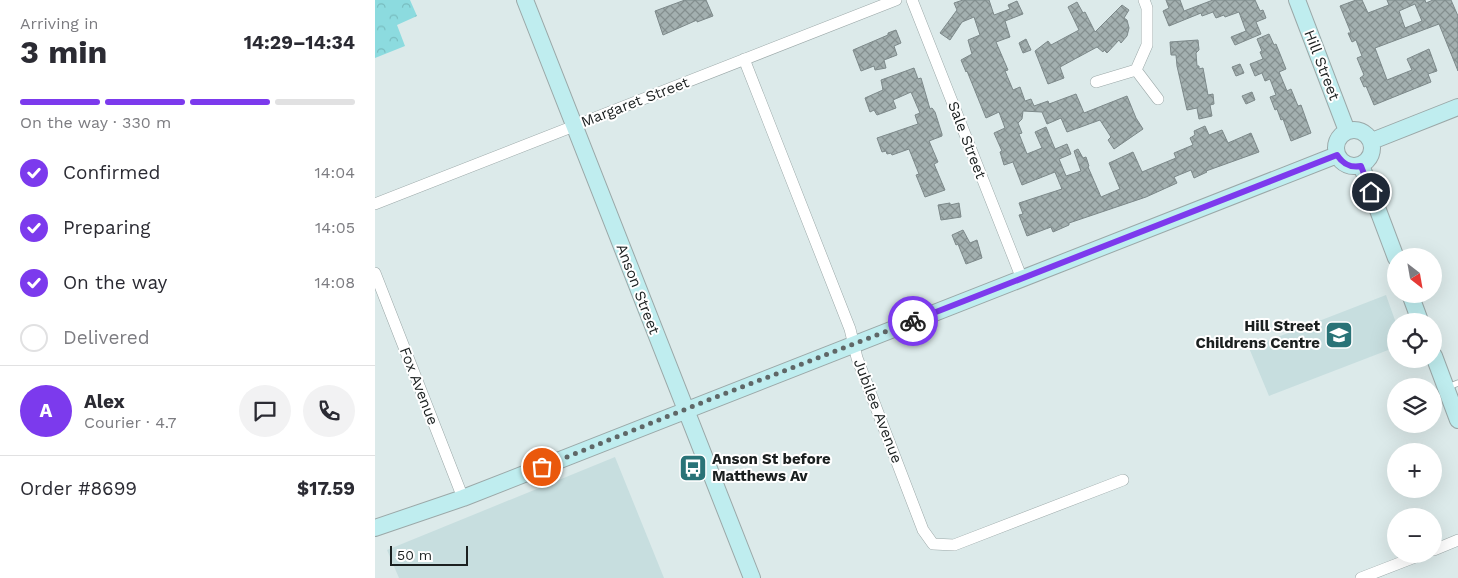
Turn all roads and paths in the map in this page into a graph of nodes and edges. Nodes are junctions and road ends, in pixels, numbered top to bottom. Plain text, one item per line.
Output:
1 (525, 0) edge
2 (896, 0) edge
3 (912, 0) edge
4 (1144, 0) edge
5 (1297, 0) edge
6 (744, 59) junction
7 (1136, 70) junction
8 (1096, 82) dead end
9 (1158, 100) dead end
10 (1458, 107) edge
11 (574, 126) junction
12 (1347, 131) junction
13 (1372, 142) junction
14 (1337, 155) junction
15 (1361, 166) junction
16 (375, 204) edge
17 (1392, 248) edge
18 (375, 273) edge
19 (1022, 279) junction
20 (854, 345) junction
21 (1441, 368) edge
22 (1452, 385) edge
23 (686, 409) junction
24 (1458, 420) edge
25 (1123, 480) dead end
26 (463, 498) junction
27 (375, 528) edge
28 (1458, 540) edge
29 (1442, 547) edge
30 (1400, 563) edge
31 (752, 578) edge
32 (1361, 578) edge

1 - 11 street, Anson Street
2 - 6 street, Margaret Street
3 - 19 street, Sale Street
4 - 7 street
5 - 12 street, Hill Street
6 - 11 street, Margaret Street
6 - 20 street, Jubilee Avenue
7 - 8 street
7 - 9 street
10 - 13 street
11 - 16 street, Margaret Street
11 - 23 street, Anson Street
12 - 13 street
12 - 14 street
13 - 15 street
14 - 15 street
14 - 19 street
15 - 17 street
18 - 26 street, Fox Avenue
19 - 20 street
20 - 23 street
20 - 25 street, Jubilee Avenue
21 - 22 street
22 - 24 street
23 - 26 street
23 - 31 street, Anson Street
26 - 27 street
28 - 29 street
30 - 32 street

